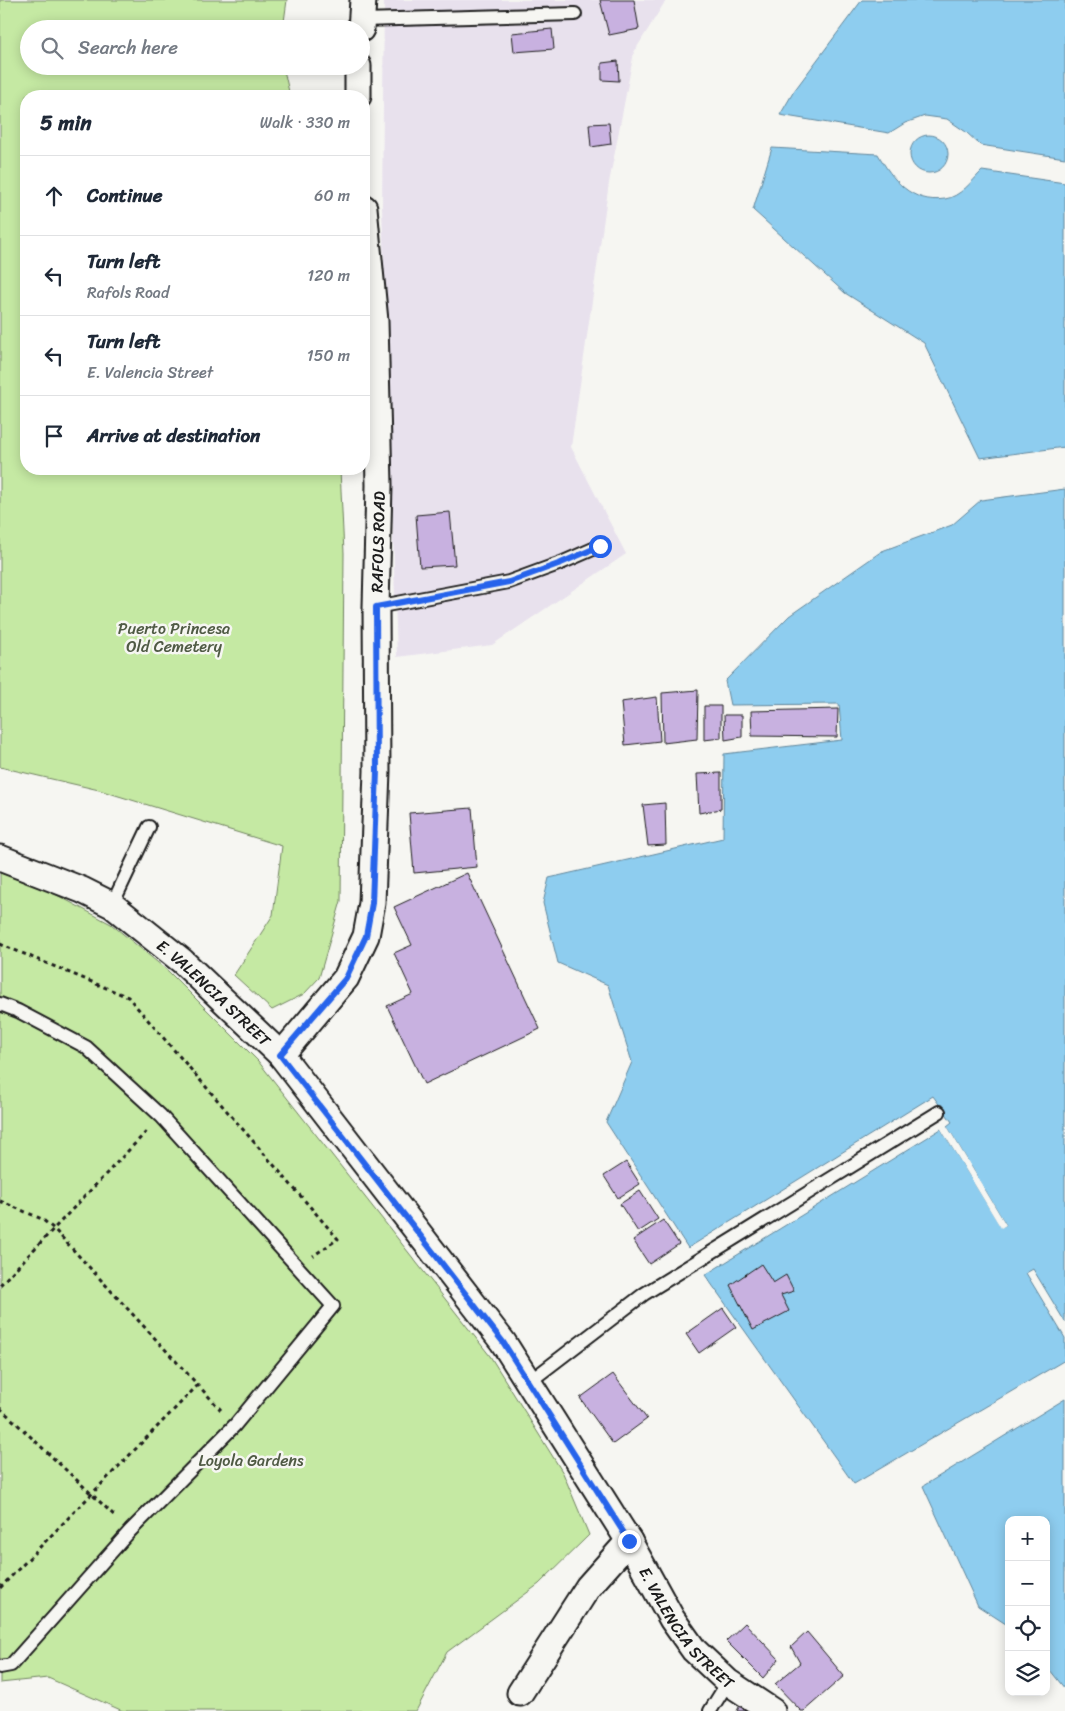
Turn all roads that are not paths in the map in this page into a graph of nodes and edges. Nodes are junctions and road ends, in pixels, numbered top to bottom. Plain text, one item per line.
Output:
1 (575, 14) dead end
2 (362, 16) edge
3 (358, 75) edge
4 (358, 90) edge
5 (370, 270) edge
6 (600, 546) dead end
7 (376, 607) junction
8 (148, 827) dead end
9 (0, 858) edge
10 (112, 905) junction
11 (0, 1004) edge
12 (280, 1055) junction
13 (939, 1112) dead end
14 (529, 1382) junction
15 (629, 1541) junction
16 (0, 1667) edge
17 (728, 1682) junction
18 (520, 1693) dead end
19 (710, 1711) edge
20 (772, 1711) edge

1 - 2 lane
3 - 4 street
5 - 7 street, RAFOLS ROAD
6 - 7 lane
7 - 12 street, RAFOLS ROAD
8 - 10 lane
9 - 10 street, E. VALENCIA STREET
10 - 12 street, E. VALENCIA STREET
11 - 16 lane
12 - 14 street, E. VALENCIA STREET
13 - 14 lane
14 - 15 street, E. VALENCIA STREET
15 - 17 street, E. VALENCIA STREET
15 - 18 street
17 - 19 lane
17 - 20 street, E. VALENCIA STREET

